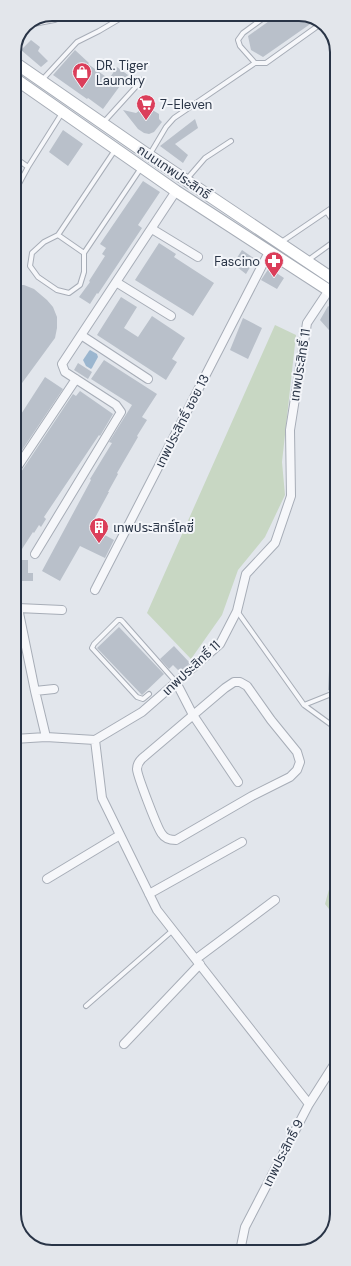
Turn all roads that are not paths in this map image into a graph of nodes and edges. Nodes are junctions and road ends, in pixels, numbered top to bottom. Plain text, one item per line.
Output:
1 (116, 21) edge
2 (259, 21) edge
3 (317, 27) edge
4 (254, 63) junction
5 (21, 67) edge
6 (142, 80) dead end
7 (42, 81) junction
8 (21, 87) edge
9 (62, 112) junction
10 (103, 124) junction
11 (231, 141) dead end
12 (116, 148) junction
13 (149, 155) junction
14 (21, 162) edge
15 (142, 166) junction
16 (28, 167) junction
17 (21, 180) edge
18 (186, 180) junction
19 (176, 191) junction
20 (330, 210) edge
21 (327, 212) junction
22 (330, 216) edge
23 (152, 229) junction
24 (58, 235) junction
25 (280, 243) junction
26 (330, 244) edge
27 (269, 252) junction
28 (84, 253) junction
29 (198, 257) dead end
30 (307, 261) junction
31 (330, 277) edge
32 (116, 282) junction
33 (330, 292) edge
34 (330, 295) edge
35 (171, 316) dead end
36 (81, 335) junction
37 (76, 379) junction
38 (148, 380) dead end
39 (21, 462) edge
40 (35, 554) dead end
41 (95, 590) dead end
42 (21, 608) edge
43 (62, 610) dead end
44 (237, 611) junction
45 (21, 630) edge
46 (176, 682) junction
47 (54, 689) dead end
48 (35, 691) junction
49 (149, 694) dead end
50 (330, 695) edge
51 (304, 705) junction
52 (194, 715) junction
53 (330, 724) edge
54 (46, 737) junction
55 (21, 739) edge
56 (95, 740) junction
57 (238, 782) dead end
58 (120, 834) junction
59 (242, 842) dead end
60 (47, 879) dead end
61 (149, 894) junction
62 (275, 900) dead end
63 (173, 930) junction
64 (198, 961) junction
65 (86, 1006) dead end
66 (124, 1044) dead end
67 (330, 1071) edge
68 (309, 1104) junction
69 (241, 1245) edge

1 - 7 lane
2 - 4 lane
3 - 4 lane
4 - 13 lane
5 - 7 main road, ถนนเทพประสิทธิ์
6 - 10 lane
7 - 10 main road, ถนนเทพประสิทธิ์
8 - 9 main road, ถนนเทพประสิทธิ์
9 - 12 main road, ถนนเทพประสิทธิ์
9 - 16 lane
10 - 13 main road, ถนนเทพประสิทธิ์
11 - 18 lane
12 - 15 main road, ถนนเทพประสิทธิ์
12 - 24 lane
13 - 18 main road, ถนนเทพประสิทธิ์
14 - 16 lane
15 - 19 main road, ถนนเทพประสิทธิ์
15 - 28 lane
16 - 17 lane
18 - 25 main road, ถนนเทพประสิทธิ์
19 - 23 street
19 - 27 main road, ถนนเทพประสิทธิ์
20 - 21 lane
21 - 22 lane
21 - 25 lane
23 - 29 street
23 - 32 street
24 - 28 lane
24 - 28 lane
25 - 30 main road, ถนนเทพประสิทธิ์
26 - 30 lane
27 - 33 main road, ถนนเทพประสิทธิ์
27 - 41 street, เทพประสิทธิ์ ซอย 13
30 - 31 main road, ถนนเทพประสิทธิ์
32 - 35 street
32 - 36 street
34 - 44 street, เทพประสิทธิ์ 11
36 - 37 street
36 - 38 street
37 - 39 street
37 - 40 street
42 - 43 street
44 - 46 street, เทพประสิทธิ์ 11
44 - 51 lane
45 - 48 street
46 - 49 lane
46 - 52 street
46 - 56 street, เทพประสิทธิ์ 11
47 - 48 street
48 - 54 street
50 - 51 lane
51 - 53 lane
52 - 52 street
52 - 57 street
54 - 55 street
54 - 56 street
56 - 58 street
58 - 60 street
58 - 61 street
59 - 61 street
61 - 63 street
62 - 64 street
63 - 64 street
63 - 65 lane
64 - 66 street
64 - 68 street
67 - 68 street, เทพประสิทธิ์ 9
68 - 69 street, เทพประสิทธิ์ 9

